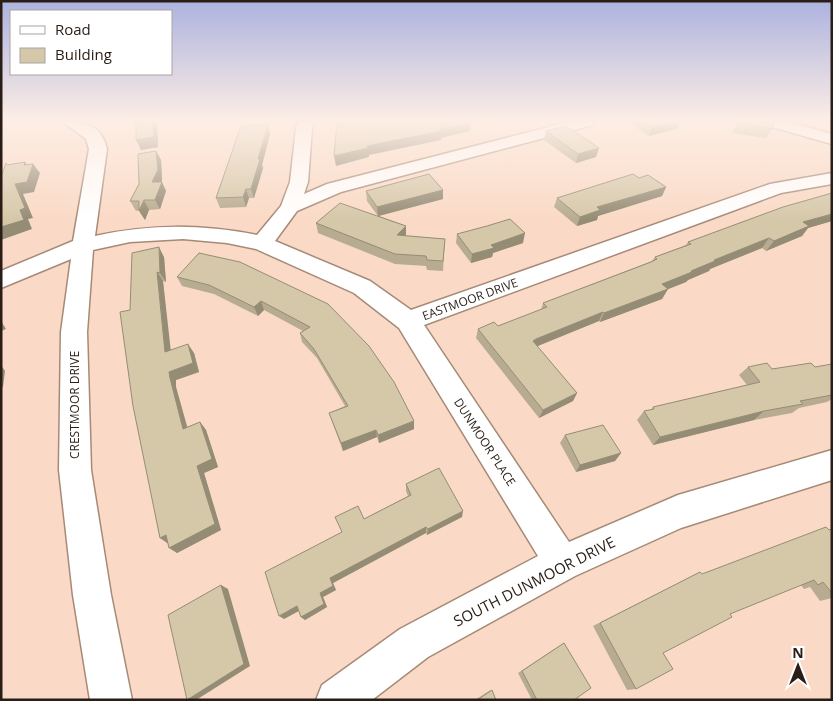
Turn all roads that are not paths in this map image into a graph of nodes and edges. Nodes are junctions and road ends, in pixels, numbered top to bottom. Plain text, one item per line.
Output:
1 (97, 155) edge
2 (302, 155) edge
3 (462, 155) edge
4 (832, 178) edge
5 (290, 206) junction
6 (262, 243) junction
7 (83, 245) junction
8 (1, 280) edge
9 (408, 321) junction
10 (832, 465) edge
11 (562, 563) junction
12 (111, 700) edge
13 (337, 700) edge

1 - 7 street, CRESTMOOR DRIVE
2 - 5 street
3 - 5 street
4 - 9 street, EASTMOOR DRIVE
5 - 6 street
6 - 7 street, EASTMOOR DRIVE
6 - 9 street, EASTMOOR DRIVE
7 - 8 street, EASTMOOR DRIVE
7 - 12 street, CRESTMOOR DRIVE
9 - 11 street, DUNMOOR PLACE
10 - 11 street, SOUTH DUNMOOR DRIVE
11 - 13 street, SOUTH DUNMOOR DRIVE

